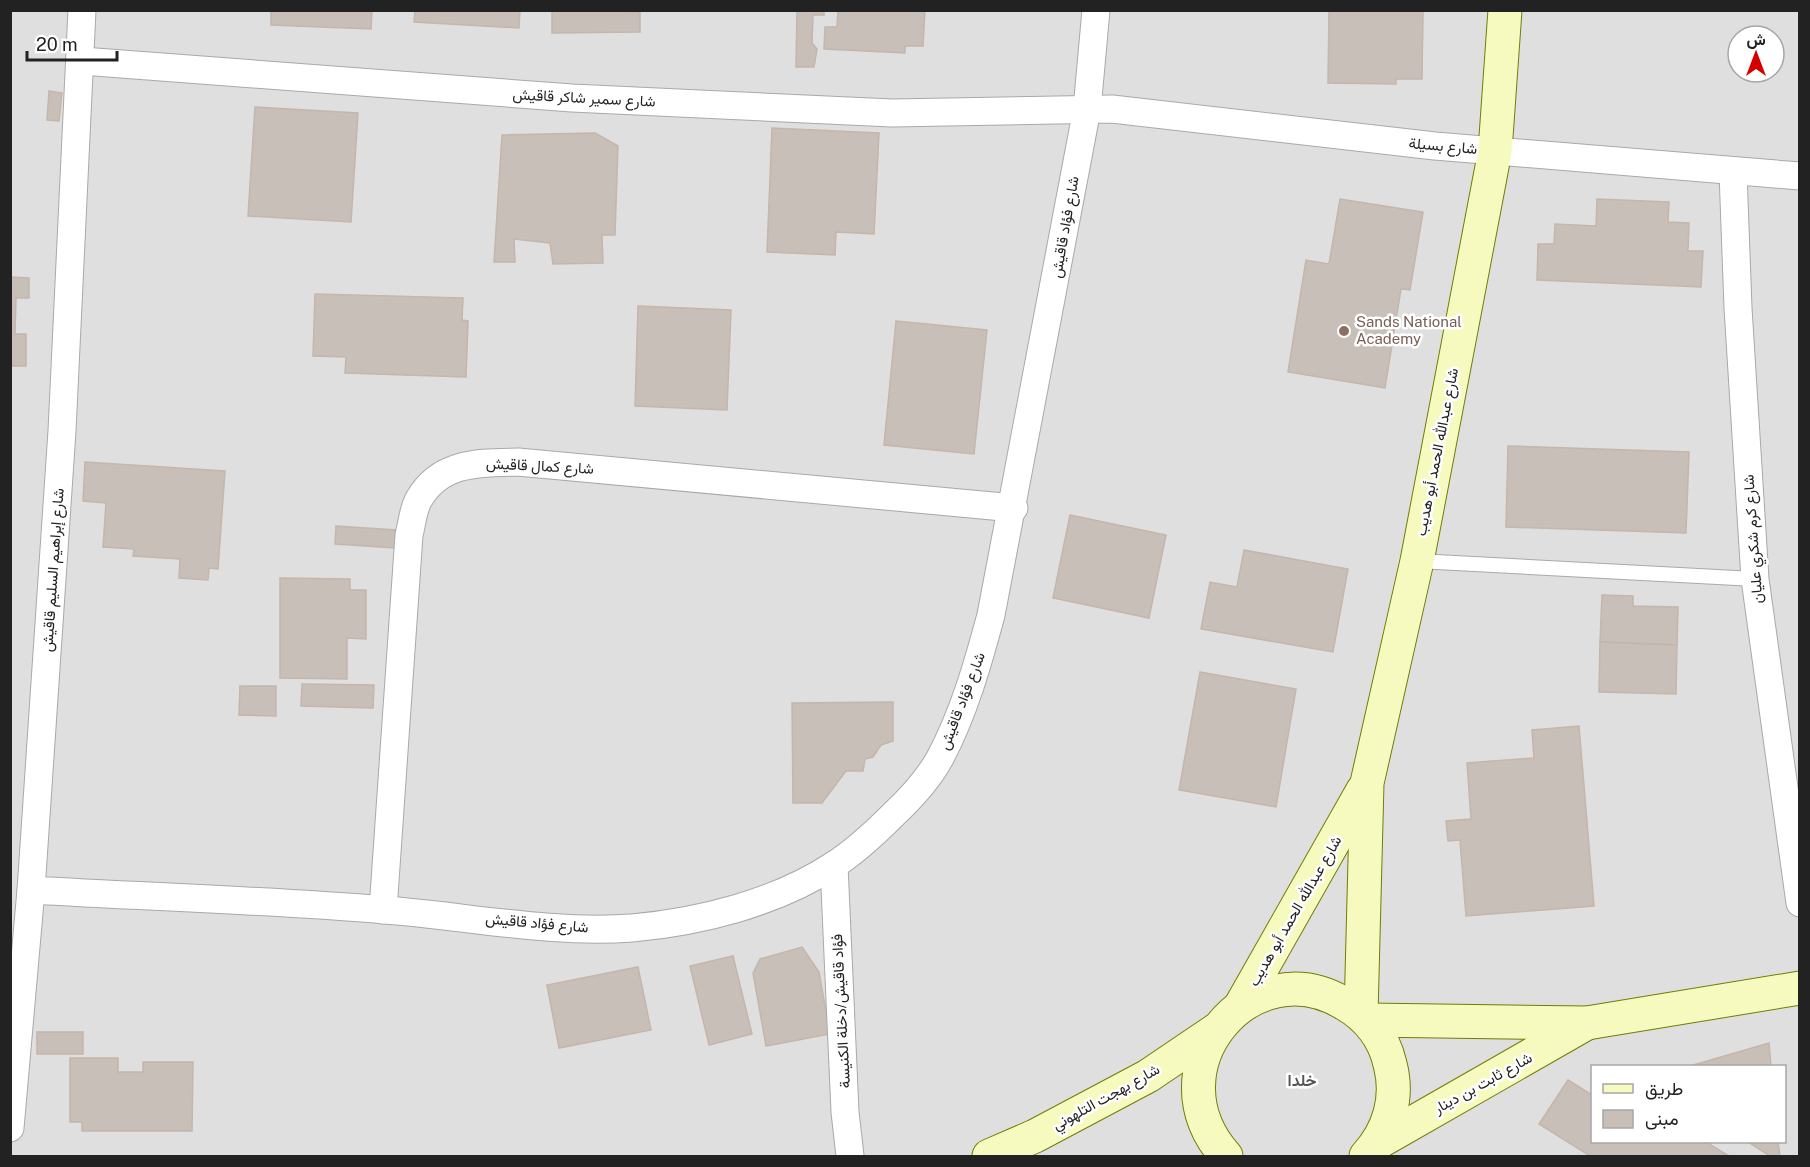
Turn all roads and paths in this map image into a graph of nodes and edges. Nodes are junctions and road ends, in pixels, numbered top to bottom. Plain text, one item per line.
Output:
1 (82, 10) edge
2 (1096, 10) edge
3 (1505, 10) edge
4 (82, 61) junction
5 (1087, 109) junction
6 (1495, 151) junction
7 (1733, 172) junction
8 (1800, 176) edge
9 (1014, 508) junction
10 (1417, 561) junction
11 (1755, 579) junction
12 (1367, 783) junction
13 (834, 865) junction
14 (31, 891) junction
15 (1800, 903) edge
16 (383, 910) junction
17 (1800, 988) edge
18 (1365, 1017) junction
19 (1229, 1018) junction
20 (1587, 1023) junction
21 (10, 1128) edge
22 (1373, 1149) edge
23 (850, 1156) edge
24 (989, 1156) edge
25 (1226, 1156) edge

1 - 4 street, شارع إبراهيم السليم قاقيش
2 - 5 street, شارع فؤاد قاقيش
3 - 6 street, شارع عبدالله الحمد أبو هديب
4 - 5 street, شارع سمير شاكر قاقيش
4 - 14 street, شارع إبراهيم السليم قاقيش
5 - 6 street, شارع بسيلة
5 - 9 street, شارع فؤاد قاقيش
6 - 7 street, شارع بسيلة
6 - 10 street, شارع عبدالله الحمد أبو هديب
7 - 8 street, شارع بسيلة
7 - 11 street, شارع كرم شكري عليان
9 - 13 street, شارع فؤاد قاقيش
9 - 16 street, شارع كمال قاقيش
10 - 11 lane
10 - 12 street, شارع عبدالله الحمد أبو هديب
11 - 15 street, شارع كرم شكري عليان
12 - 18 street, شارع عبدالله الحمد أبو هديب
12 - 19 street, شارع عبدالله الحمد أبو هديب
13 - 16 street, شارع فؤاد قاقيش
13 - 23 street, فؤاد قاقيش/دخلة الكنيسة
14 - 16 street, شارع فؤاد قاقيش
14 - 21 street, شارع إبراهيم السليم قاقيش
17 - 20 street, شارع ثابت بن دينار
18 - 19 street, شارع بهجت التلهوني
18 - 20 street, شارع ثابت بن دينار
18 - 22 street
19 - 24 street, شارع بهجت التلهوني
19 - 25 street, شارع عبدالله الحمد أبو هديب
20 - 22 street, شارع ثابت بن دينار

